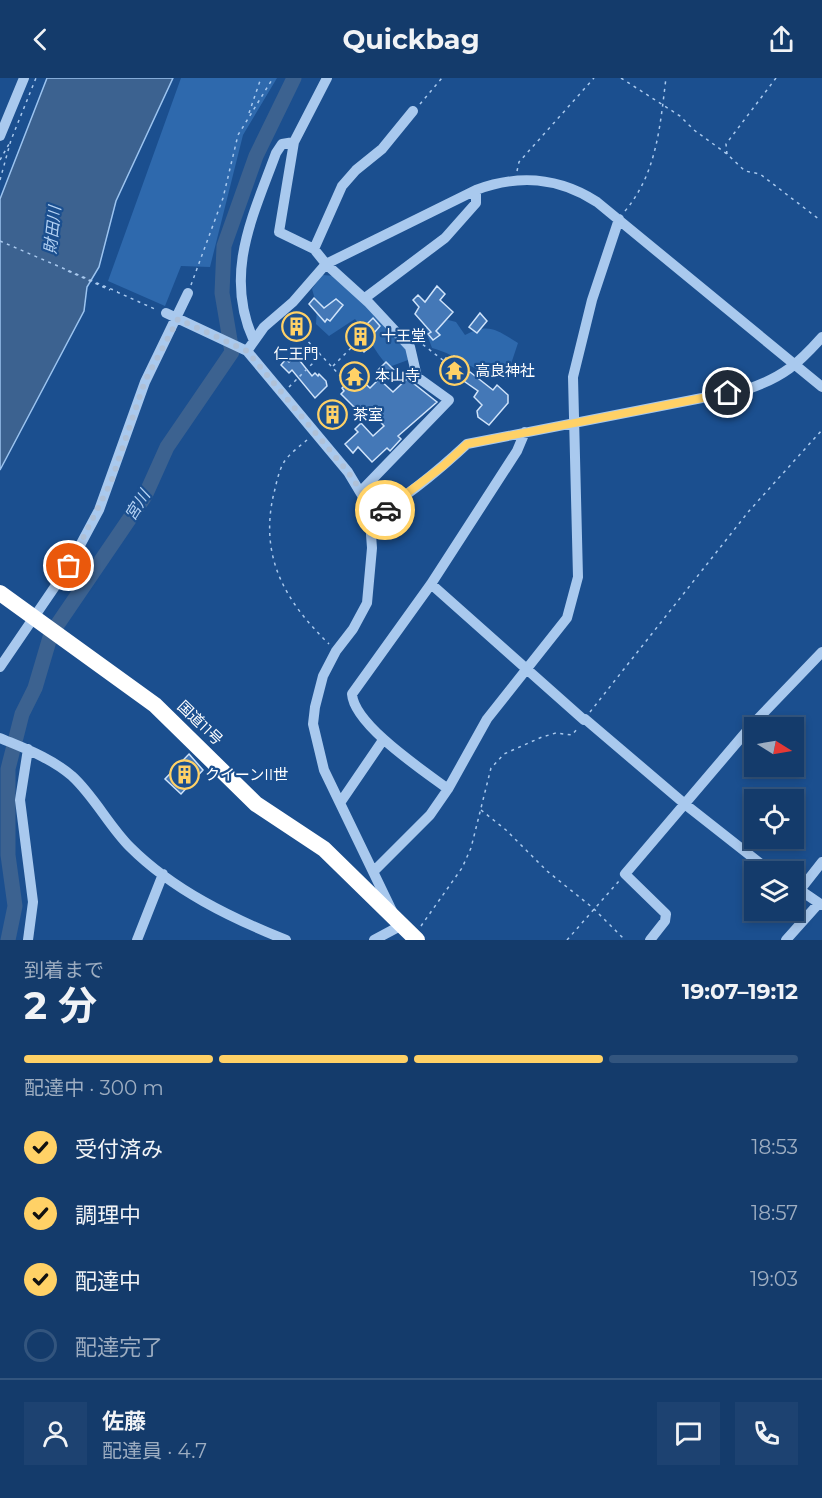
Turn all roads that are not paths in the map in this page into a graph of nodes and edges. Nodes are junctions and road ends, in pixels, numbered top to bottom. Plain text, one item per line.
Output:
1 (24, 78) edge
2 (327, 78) edge
3 (413, 111) road end
4 (5, 138) edge
5 (294, 142) junction
6 (476, 190) junction
7 (619, 219) junction
8 (314, 249) junction
9 (326, 264) junction
10 (188, 293) road end
11 (365, 298) junction
12 (166, 313) road end
13 (178, 319) junction
14 (822, 338) edge
15 (254, 341) junction
16 (245, 351) junction
17 (796, 366) junction
18 (822, 387) edge
19 (574, 424) junction
20 (525, 432) junction
21 (361, 491) junction
22 (371, 517) junction
23 (431, 584) junction
24 (3, 595) edge
25 (37, 618) junction
26 (822, 652) edge
27 (0, 667) edge
28 (526, 670) junction
29 (0, 738) edge
30 (384, 740) junction
31 (28, 750) junction
32 (448, 789) junction
33 (340, 803) junction
34 (686, 805) junction
35 (757, 861) edge
36 (822, 862) edge
37 (375, 870) junction
38 (163, 874) junction
39 (804, 881) edge
40 (804, 893) edge
41 (820, 904) edge
42 (407, 930) edge
43 (28, 940) edge
44 (137, 940) edge
45 (286, 940) edge
46 (374, 940) edge
47 (650, 940) edge
48 (786, 940) edge

1 - 4 street
2 - 5 street
3 - 8 street
5 - 8 street
5 - 15 street
6 - 7 street
6 - 9 street
6 - 11 street
7 - 17 street
7 - 19 street
8 - 9 street
9 - 11 street
9 - 15 street
10 - 13 street
11 - 21 street
12 - 13 street
13 - 16 street
13 - 25 street
14 - 17 street
15 - 16 street
16 - 21 street
17 - 18 street
17 - 19 street
19 - 20 street
19 - 28 street
20 - 22 street
20 - 23 street
21 - 22 street
22 - 33 street
23 - 28 street
23 - 30 street
24 - 25 highway, 国道11号
25 - 27 street
25 - 42 highway, 国道11号
26 - 34 street
28 - 32 street
28 - 34 street
29 - 31 street
30 - 32 street
30 - 33 street
31 - 38 street
31 - 43 street
32 - 37 street
33 - 37 street
34 - 35 street
34 - 47 street
36 - 39 street
37 - 42 street
38 - 44 street
38 - 45 street
40 - 41 street
41 - 48 street
42 - 46 street

